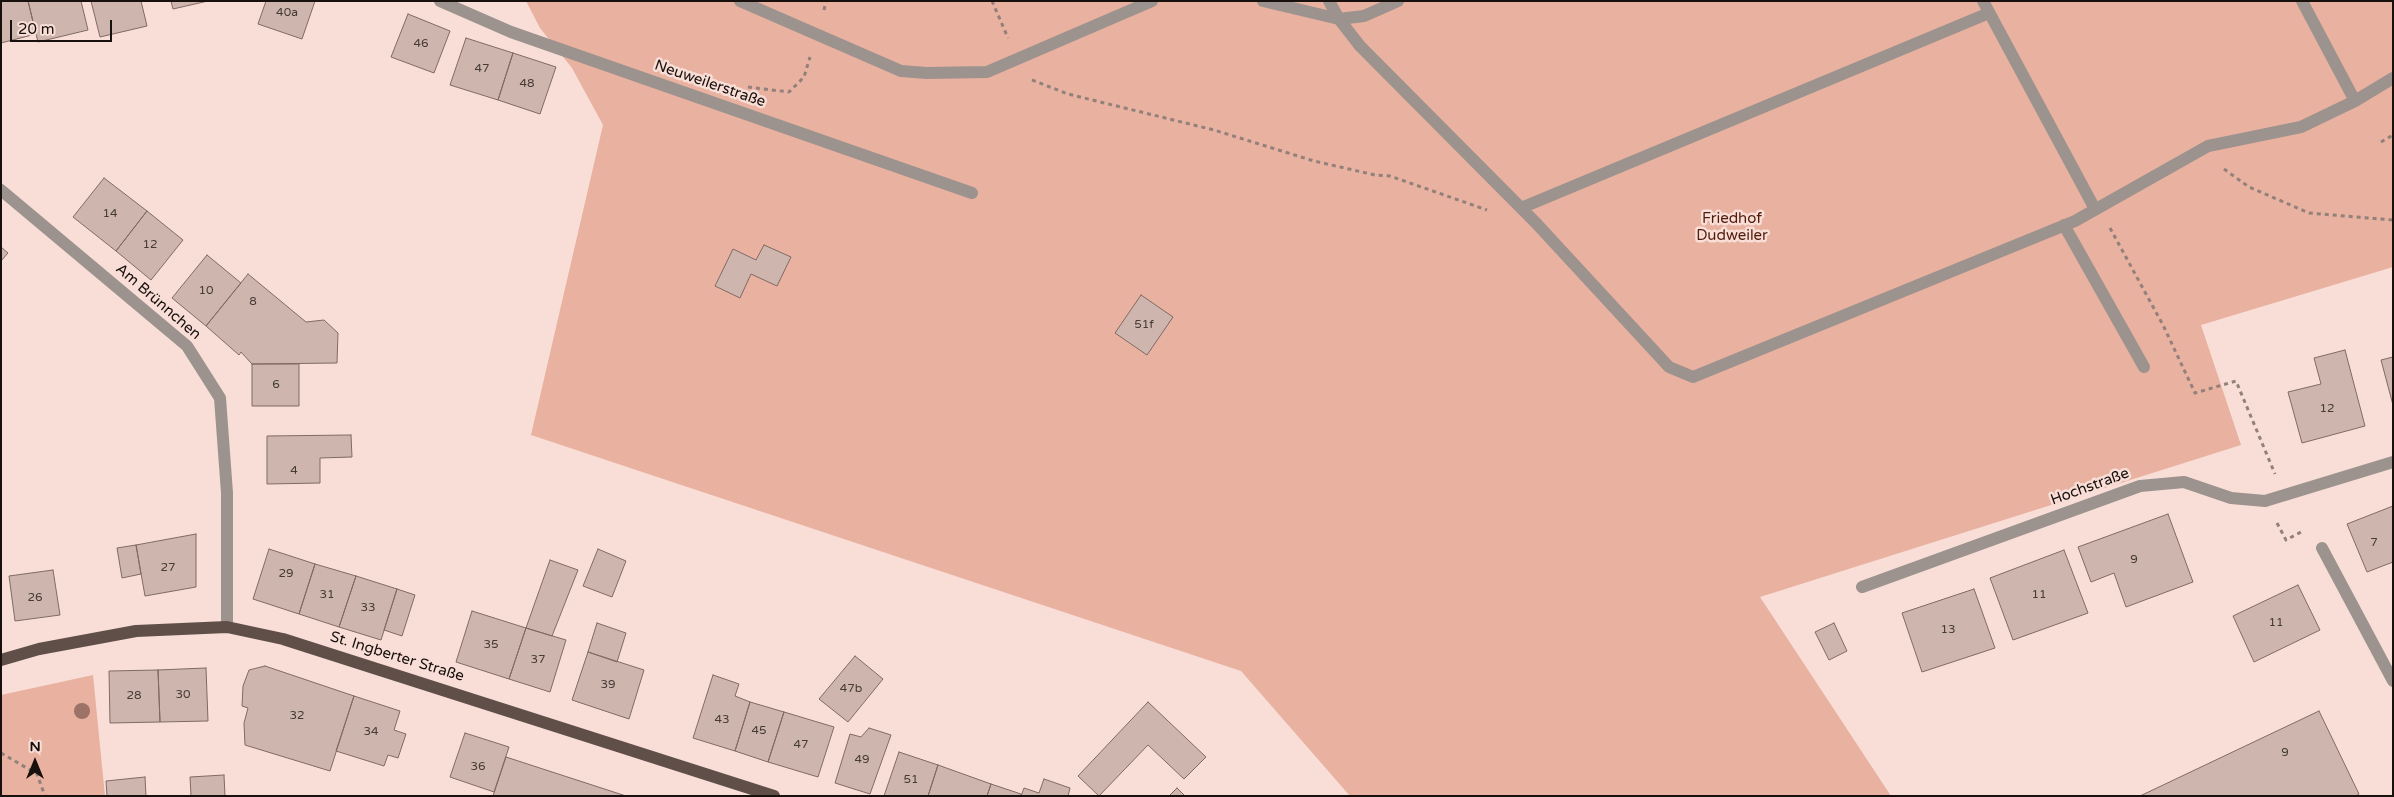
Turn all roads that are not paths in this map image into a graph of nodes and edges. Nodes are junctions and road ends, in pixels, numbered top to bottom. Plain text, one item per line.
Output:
1 (440, 1) edge
2 (740, 1) edge
3 (1152, 1) edge
4 (1263, 1) edge
5 (1329, 1) edge
6 (1398, 1) edge
7 (1983, 1) edge
8 (2302, 1) edge
9 (1990, 13) junction
10 (1339, 19) junction
11 (2393, 78) edge
12 (2355, 101) junction
13 (1, 190) edge
14 (972, 193) dead end
15 (1521, 208) junction
16 (2097, 208) junction
17 (2064, 225) junction
18 (2144, 367) dead end
19 (2393, 462) edge
20 (2322, 548) road end
21 (1862, 587) dead end
22 (227, 627) junction
23 (1, 660) edge
24 (2393, 681) edge
25 (774, 796) edge

1 - 14 street, Neuweilerstraße
2 - 3 street
4 - 10 street
5 - 10 street
6 - 10 street
7 - 9 street
8 - 12 street
9 - 15 street
9 - 16 street
10 - 15 street
11 - 12 street
12 - 16 street
13 - 22 street, Am Brünnchen
15 - 17 street
16 - 17 street
17 - 18 street
19 - 21 street, Hochstraße
20 - 24 street
22 - 23 main road, St. Ingberter Straße
22 - 25 main road, St. Ingberter Straße

